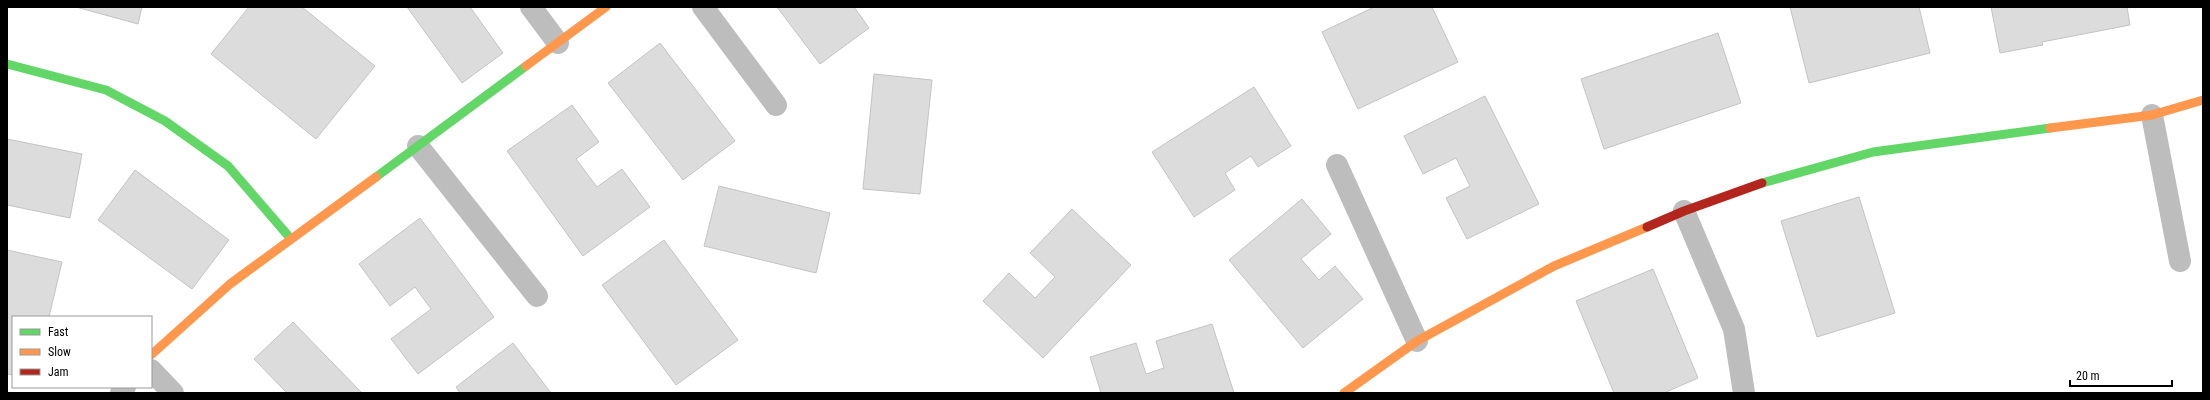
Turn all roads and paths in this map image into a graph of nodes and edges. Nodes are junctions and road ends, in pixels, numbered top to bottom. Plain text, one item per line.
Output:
1 (531, 7) edge
2 (606, 7) edge
3 (703, 7) edge
4 (558, 43) junction
5 (7, 64) edge
6 (2203, 100) edge
7 (776, 105) dead end
8 (2152, 115) junction
9 (418, 146) junction
10 (1338, 165) dead end
11 (1684, 211) junction
12 (291, 239) junction
13 (2180, 261) dead end
14 (537, 296) dead end
15 (1417, 341) junction
16 (152, 353) edge
17 (152, 371) edge
18 (173, 393) edge
19 (1344, 393) edge
20 (1744, 393) edge

1 - 4 street
2 - 4 street
3 - 7 street
4 - 9 street
5 - 12 street
6 - 8 street
8 - 11 street
8 - 13 street
9 - 12 street
9 - 14 street
10 - 15 street
11 - 15 street
11 - 20 street
12 - 16 street
15 - 19 street
17 - 18 street

